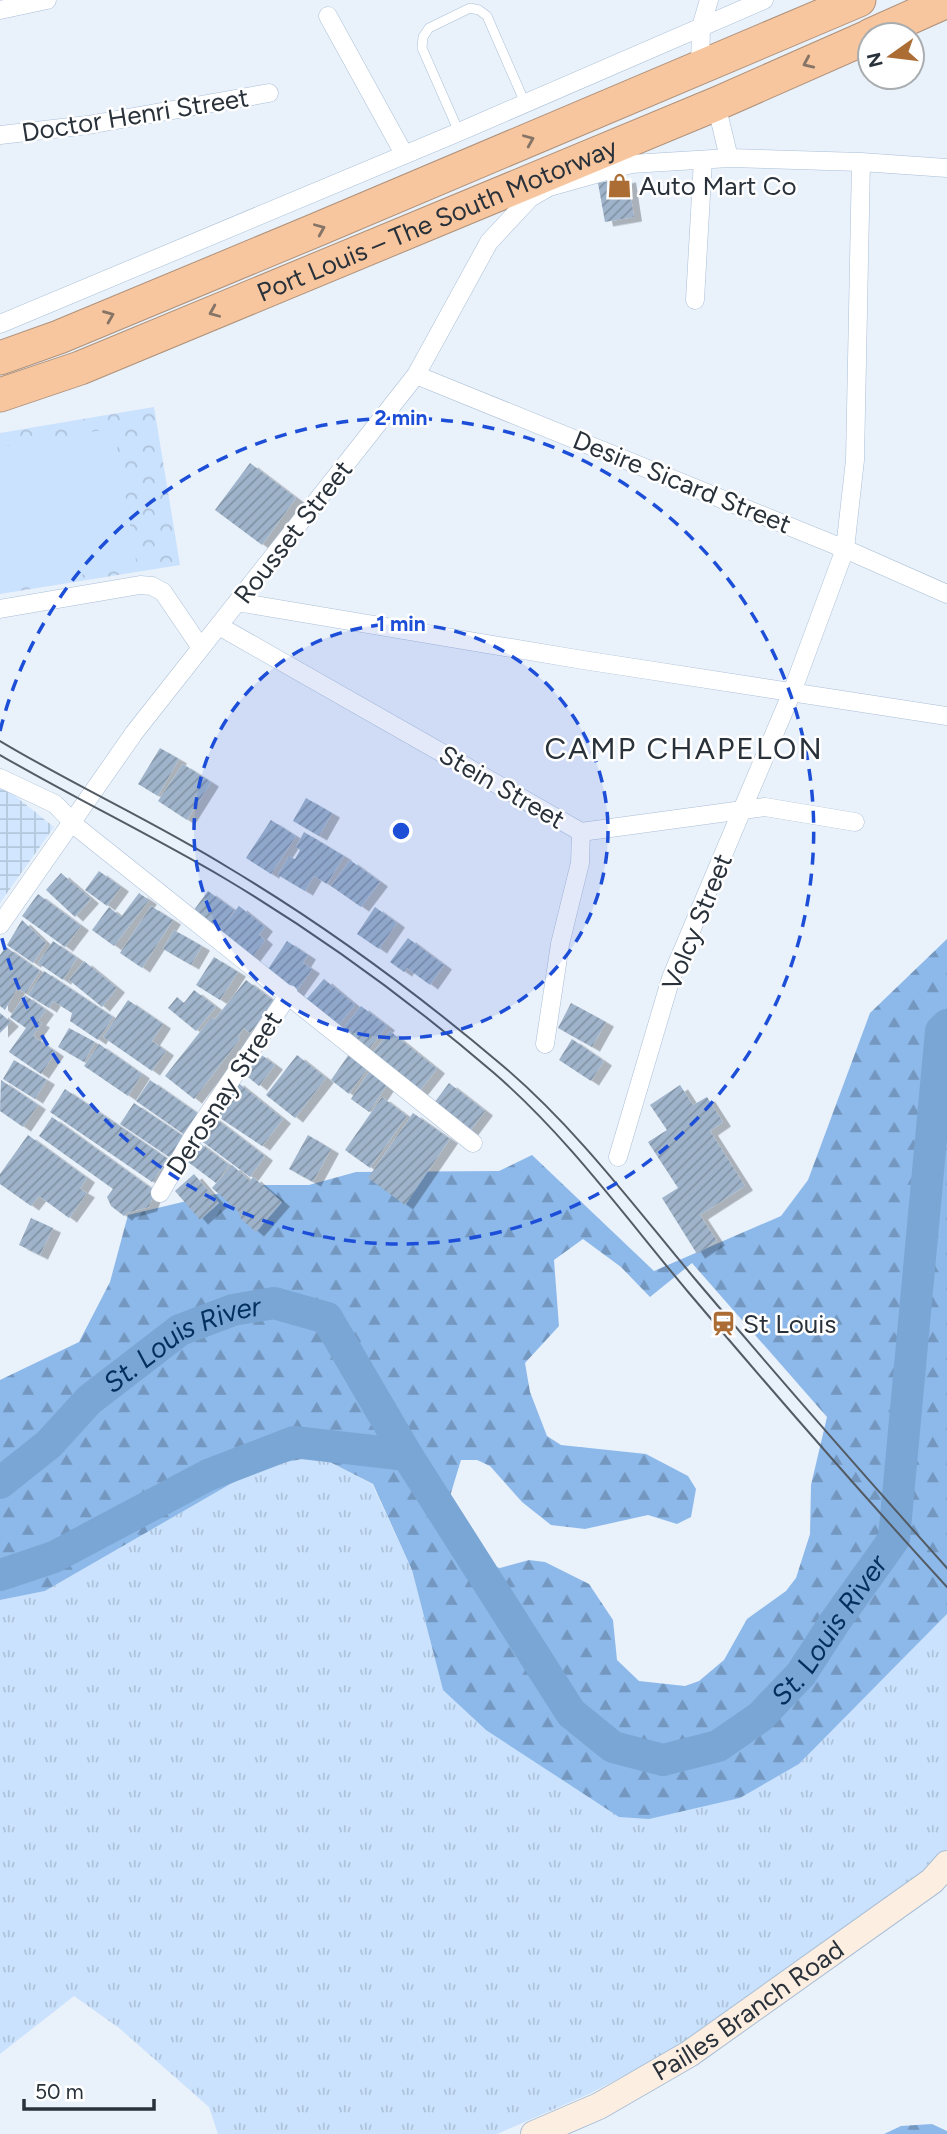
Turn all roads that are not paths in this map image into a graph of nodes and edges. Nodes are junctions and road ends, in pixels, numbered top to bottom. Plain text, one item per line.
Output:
1 (47, 0) edge
2 (709, 0) edge
3 (764, 0) edge
4 (859, 0) edge
5 (947, 1) edge
6 (0, 9) edge
7 (328, 16) dead end
8 (902, 21) edge
9 (701, 26) junction
10 (856, 42) edge
11 (699, 66) junction
12 (269, 93) dead end
13 (525, 103) junction
14 (716, 104) junction
15 (459, 132) junction
16 (0, 135) edge
17 (404, 154) junction
18 (729, 158) junction
19 (703, 160) junction
20 (861, 162) junction
21 (947, 167) edge
22 (695, 300) dead end
23 (0, 324) edge
24 (59, 337) junction
25 (0, 348) edge
26 (0, 358) edge
27 (416, 375) junction
28 (0, 395) edge
29 (845, 548) junction
30 (947, 594) edge
31 (237, 602) junction
32 (0, 609) edge
33 (219, 626) junction
34 (201, 649) junction
35 (792, 692) junction
36 (947, 716) edge
37 (0, 778) edge
38 (743, 808) junction
39 (855, 822) dead end
40 (73, 823) junction
41 (580, 832) junction
42 (0, 925) edge
43 (289, 994) junction
44 (545, 1044) dead end
45 (473, 1143) dead end
46 (618, 1157) dead end
47 (160, 1193) dead end
48 (947, 1864) edge
49 (534, 2134) edge

1 - 6 street
2 - 9 street
3 - 9 street
4 - 11 highway, Port Louis – The South Motorway
5 - 8 highway, Port Louis – The South Motorway
7 - 17 street
9 - 11 street
9 - 13 street
10 -> 14 highway, Port Louis – The South Motorway
24 -> 11 highway, Port Louis – The South Motorway
12 - 16 street, Doctor Henri Street
13 - 15 street
13 - 15 lane
14 - 18 street
14 -> 28 highway, Port Louis – The South Motorway
15 - 17 street
17 - 23 street
18 - 19 street, Rousset Street
18 - 20 street, Rousset Street
19 - 22 street
19 - 27 street, Rousset Street
20 - 21 street, Rousset Street
20 - 29 street, Volcy Street
24 - 25 highway
24 - 26 highway, Port Louis – The South Motorway
27 - 29 street, Desire Sicard Street
27 - 31 street, Rousset Street
29 - 30 street, Desire Sicard Street
29 - 35 street, Volcy Street
31 - 33 street, Rousset Street
31 - 35 street
32 - 34 street
33 - 34 street, Rousset Street
33 - 41 street, Stein Street
34 - 40 street, Rousset Street
35 - 36 street
35 - 38 street, Volcy Street
37 - 40 street
38 - 39 street, Stein Street
38 - 41 street, Stein Street
38 - 46 street, Volcy Street
40 - 42 street, Rousset Street
40 - 43 street
41 - 44 street
43 - 45 street
43 - 47 street, Derosnay Street
48 - 49 main road, Pailles Branch Road

